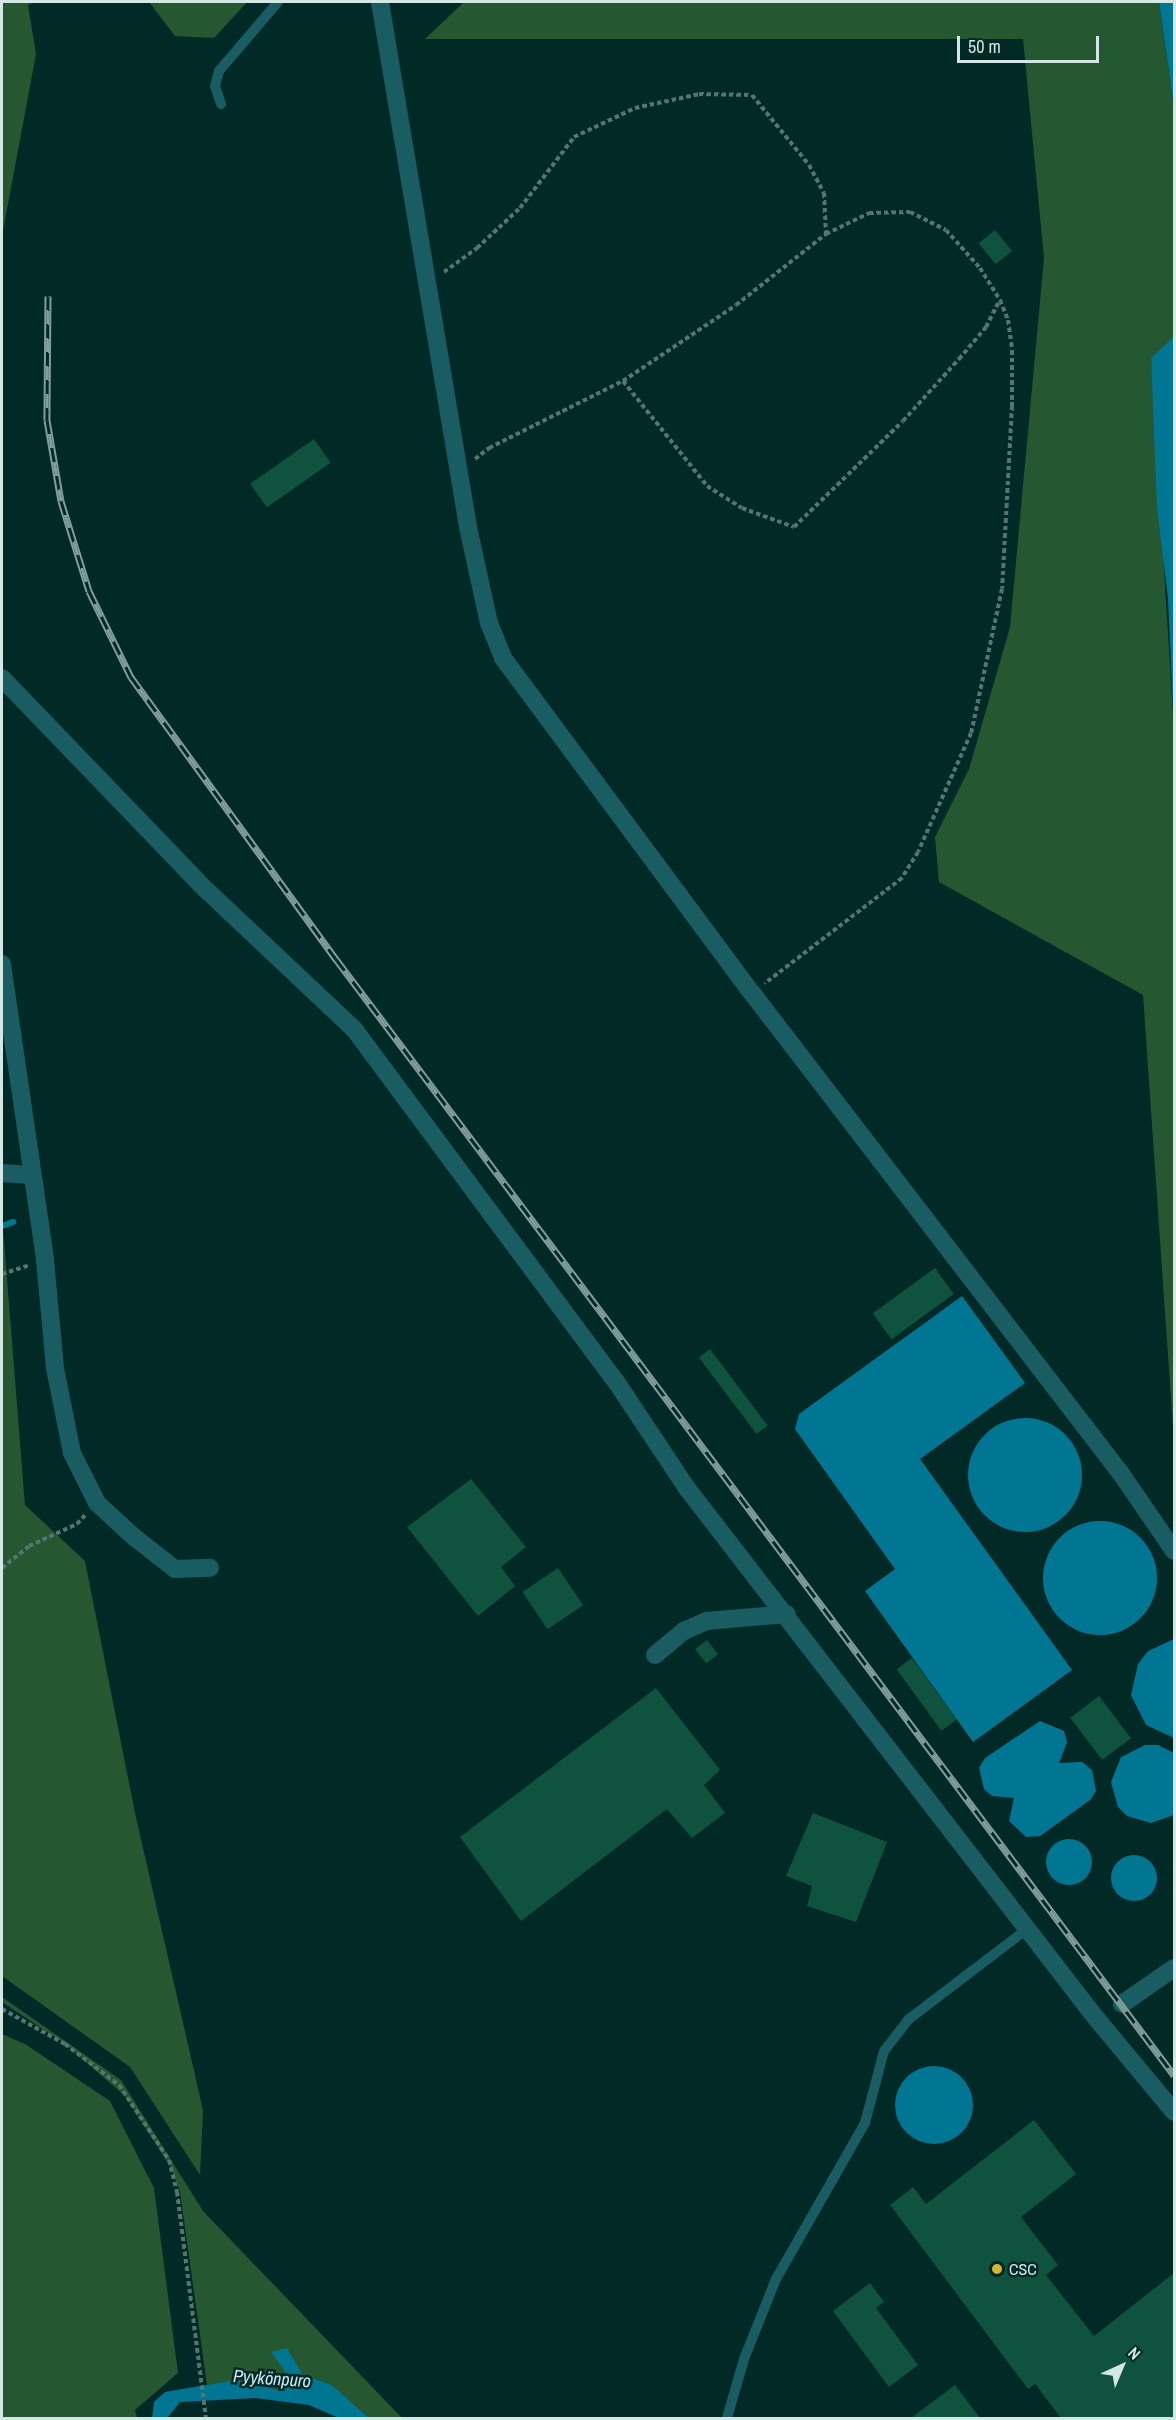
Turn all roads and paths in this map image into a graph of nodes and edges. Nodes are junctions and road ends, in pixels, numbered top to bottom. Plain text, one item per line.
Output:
1 (278, 2) edge
2 (380, 2) edge
3 (221, 104) dead end
4 (826, 234) junction
5 (428, 283) junction
6 (1000, 300) junction
7 (623, 381) junction
8 (459, 472) junction
9 (2, 678) edge
10 (2, 964) edge
11 (752, 993) junction
12 (2, 1173) edge
13 (30, 1174) junction
14 (45, 1260) junction
15 (2, 1274) edge
16 (97, 1503) junction
17 (1174, 1551) edge
18 (2, 1568) edge
19 (210, 1568) dead end
20 (787, 1614) junction
21 (655, 1654) dead end
22 (1028, 1929) junction
23 (1174, 1968) edge
24 (1122, 2004) dead end
25 (2, 2009) edge
26 (1174, 2112) edge
27 (206, 2418) edge
28 (727, 2418) edge

1 - 3 lane
2 - 5 street
4 - 5 path
4 - 6 path
4 - 7 path
5 - 8 street
6 - 7 path
6 - 11 path
7 - 8 path
8 - 11 street
9 - 20 street
10 - 13 street
11 - 17 street
12 - 13 street
13 - 14 street
14 - 15 path
14 - 16 street
16 - 18 path
16 - 19 street
20 - 21 street
20 - 22 street
22 - 26 street
22 - 28 lane
23 - 24 street
25 - 27 path

